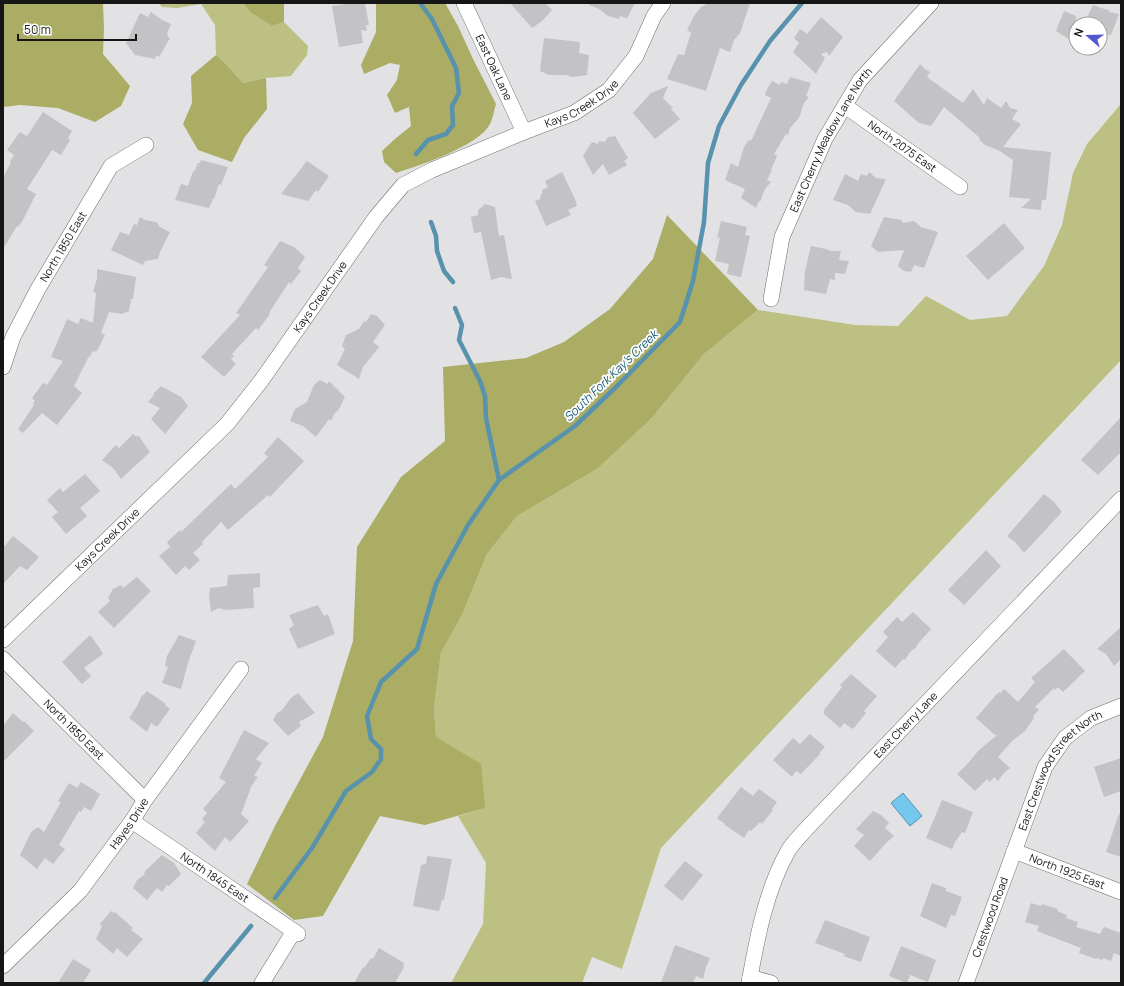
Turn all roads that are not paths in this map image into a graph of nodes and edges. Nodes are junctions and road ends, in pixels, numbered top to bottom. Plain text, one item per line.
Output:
1 (464, 3) edge
2 (663, 3) edge
3 (931, 3) edge
4 (845, 106) junction
5 (524, 132) junction
6 (146, 145) dead end
7 (960, 187) dead end
8 (771, 299) dead end
9 (3, 368) edge
10 (1121, 499) edge
11 (3, 640) edge
12 (3, 659) edge
13 (241, 669) dead end
14 (1121, 706) edge
15 (146, 800) junction
16 (132, 821) junction
17 (1014, 851) junction
18 (1121, 892) edge
19 (3, 966) edge
20 (750, 980) edge
21 (262, 983) edge
22 (771, 983) edge
23 (966, 983) edge

1 - 5 street, East Oak Lane
2 - 5 street, Kays Creek Drive
3 - 4 street, East Cherry Meadow Lane North
4 - 7 street, North 2075 East
4 - 8 street, East Cherry Meadow Lane North
5 - 11 street, Kays Creek Drive
6 - 9 street, North 1850 East
10 - 20 street, East Cherry Lane
12 - 15 street, North 1850 East
13 - 15 street, Hayes Drive
14 - 17 street, East Crestwood Street North
15 - 16 street, Hayes Drive
16 - 19 street, Hayes Drive
16 - 21 street, North 1845 East
17 - 18 street, North 1925 East
17 - 23 street, Crestwood Road
20 - 22 street

